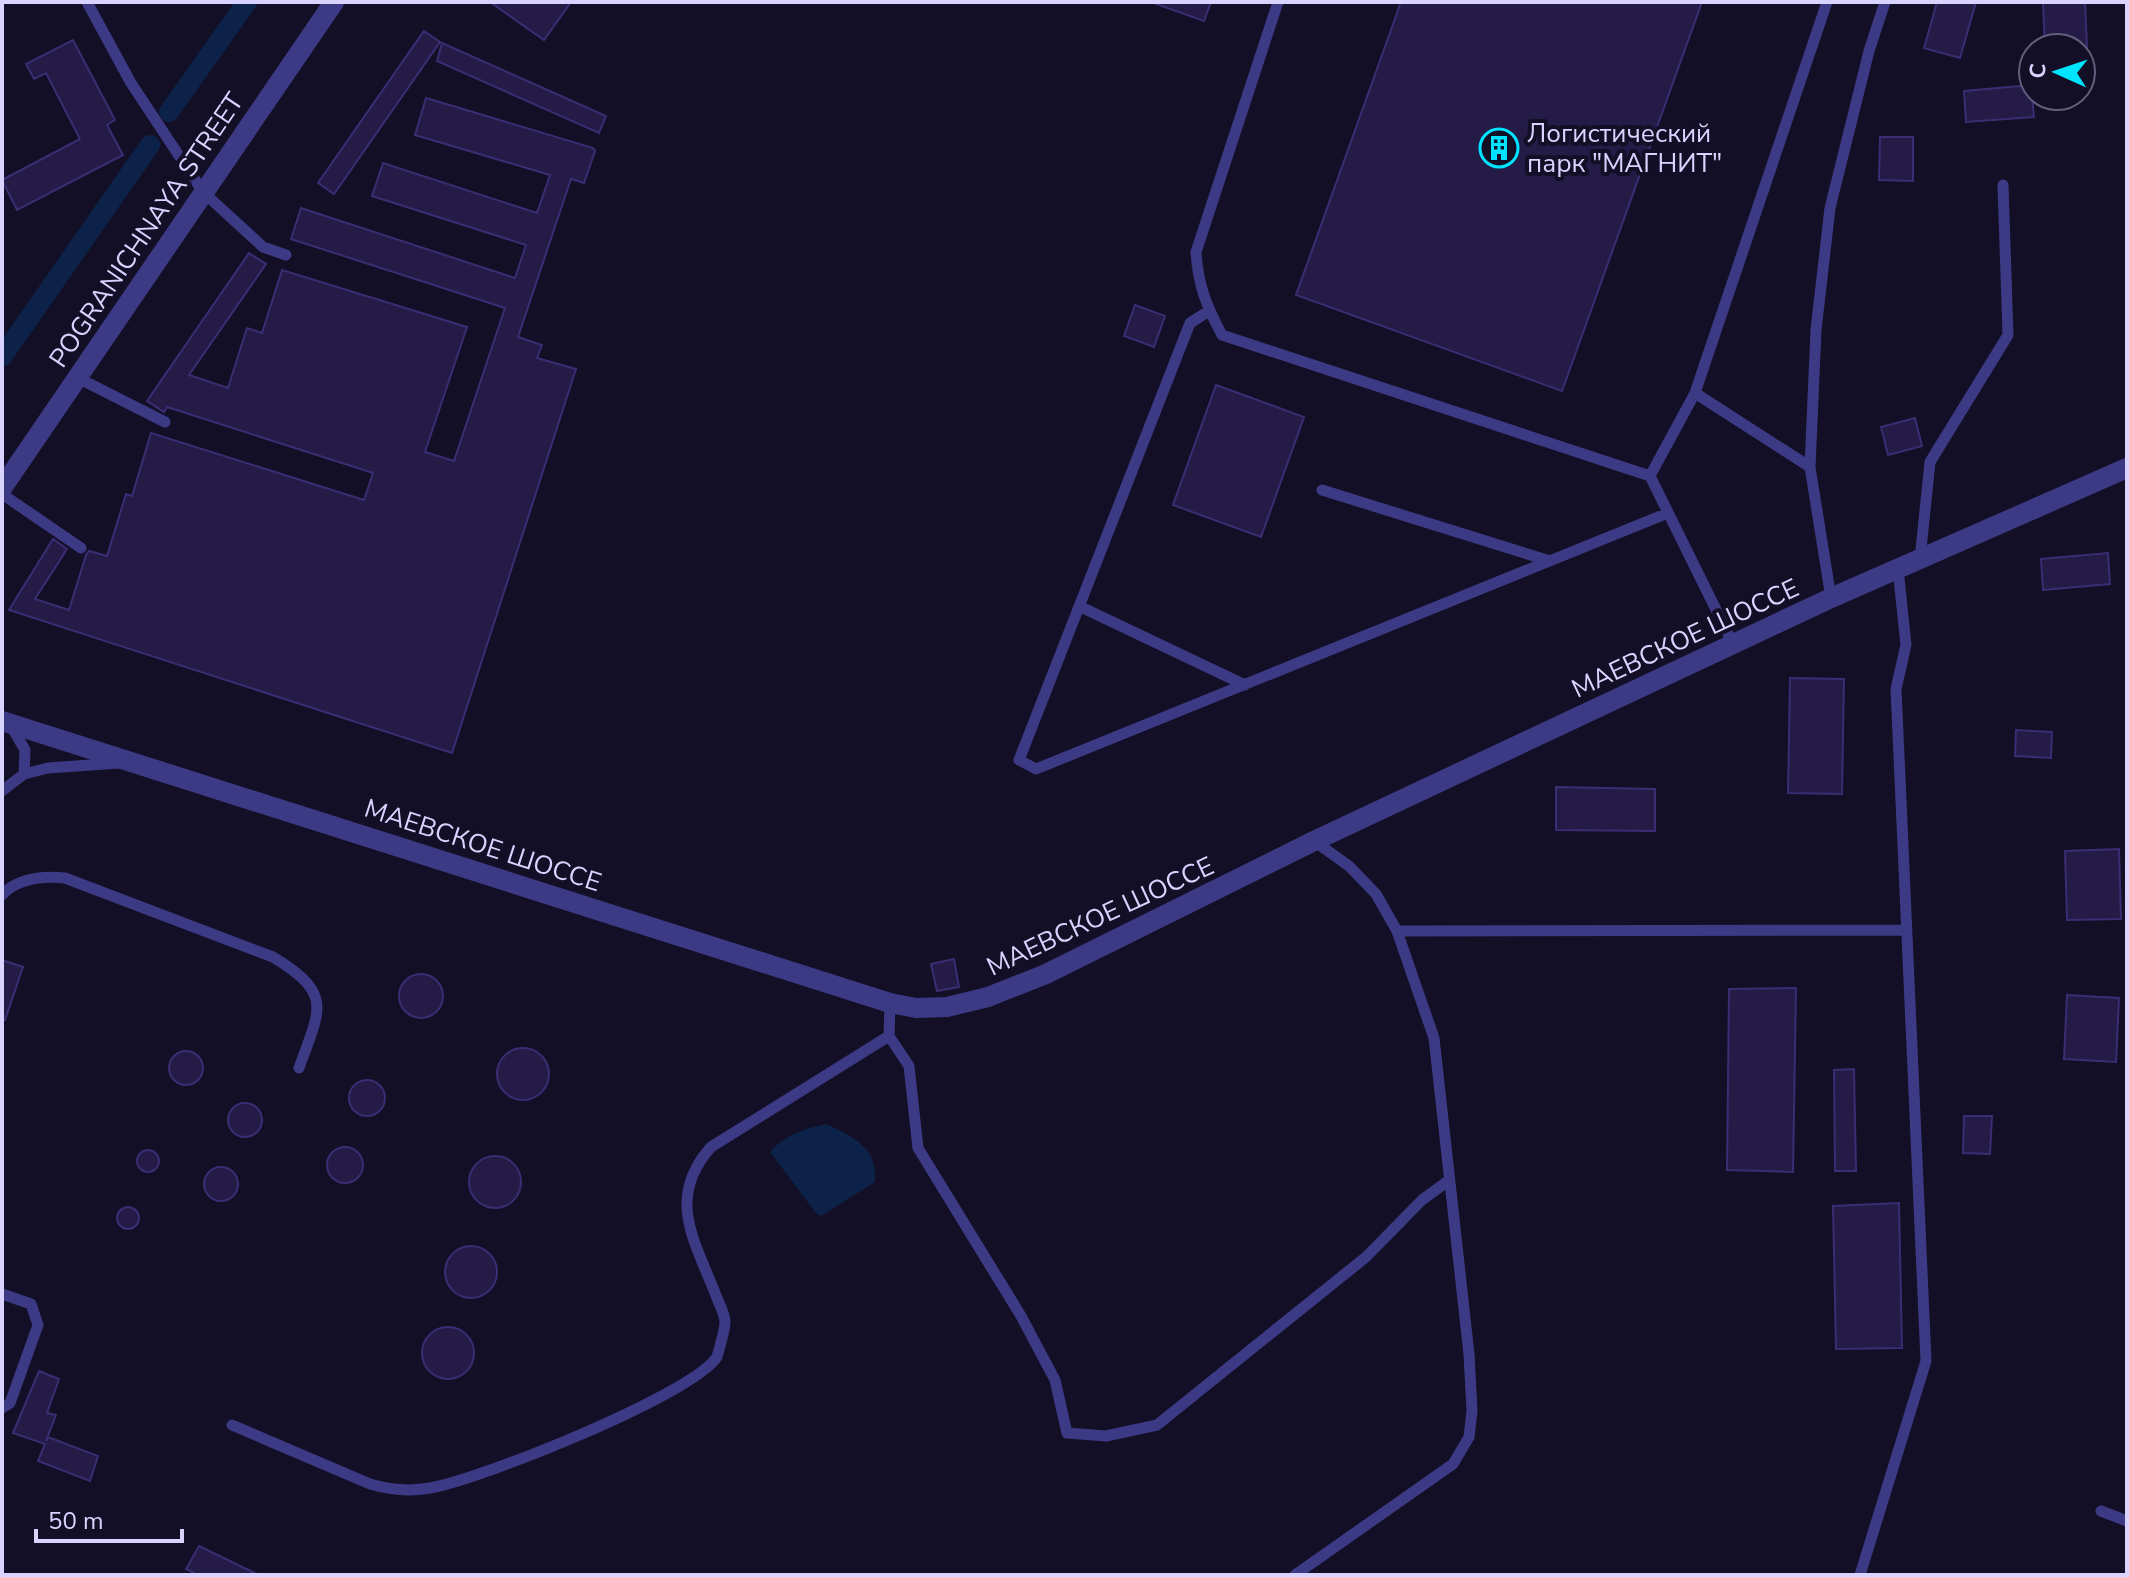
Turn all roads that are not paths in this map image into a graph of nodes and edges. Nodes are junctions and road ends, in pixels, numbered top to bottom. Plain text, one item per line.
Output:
1 (87, 2) edge
2 (334, 2) edge
3 (1278, 2) edge
4 (1827, 2) edge
5 (1885, 2) edge
6 (2003, 185) dead end
7 (203, 192) junction
8 (286, 255) dead end
9 (1209, 311) junction
10 (76, 377) junction
11 (1695, 393) junction
12 (165, 422) dead end
13 (1810, 467) junction
14 (2127, 468) edge
15 (1650, 476) junction
16 (2, 488) edge
17 (1322, 490) dead end
18 (2, 494) edge
19 (1668, 513) junction
20 (81, 548) dead end
21 (1920, 559) junction
22 (1550, 561) junction
23 (1898, 569) junction
24 (1831, 598) junction
25 (1081, 607) junction
26 (1733, 644) junction
27 (1245, 685) junction
28 (6, 722) edge
29 (136, 762) junction
30 (24, 774) junction
31 (2, 791) edge
32 (1314, 841) junction
33 (2, 895) edge
34 (1907, 930) junction
35 (1397, 931) junction
36 (890, 1003) junction
37 (889, 1036) junction
38 (299, 1068) dead end
39 (1448, 1181) junction
40 (2, 1294) edge
41 (2, 1408) edge
42 (232, 1425) dead end
43 (2101, 1511) dead end
44 (2127, 1521) edge
45 (1295, 1575) edge
46 (1860, 1575) edge

1 - 7 lane
2 - 7 street, POGRANICHNAYA STREET
3 - 9 lane
4 - 11 lane
5 - 13 lane
6 - 21 lane
7 - 8 lane
7 - 10 street, POGRANICHNAYA STREET
9 - 15 lane
9 - 25 lane
10 - 12 lane
10 - 16 street, POGRANICHNAYA STREET
11 - 13 lane
11 - 15 lane
13 - 24 lane
14 - 21 street, МАЕВСКОЕ ШОССЕ
15 - 19 lane
17 - 22 lane
18 - 20 lane
19 - 22 lane
19 - 26 lane
21 - 23 street, МАЕВСКОЕ ШОССЕ
22 - 27 lane
23 - 24 street, МАЕВСКОЕ ШОССЕ
23 - 34 lane
24 - 26 street, МАЕВСКОЕ ШОССЕ
25 - 27 lane
25 - 27 lane
26 - 32 street, МАЕВСКОЕ ШОССЕ
28 - 29 street, МАЕВСКОЕ ШОССЕ
28 - 30 lane
29 - 30 lane
29 - 36 street, МАЕВСКОЕ ШОССЕ
30 - 31 lane
32 - 35 lane
32 - 36 street, МАЕВСКОЕ ШОССЕ
33 - 38 lane
34 - 35 lane
34 - 46 lane
35 - 39 lane
36 - 37 lane
37 - 39 lane
37 - 42 lane
39 - 45 lane
40 - 41 lane
43 - 44 lane

